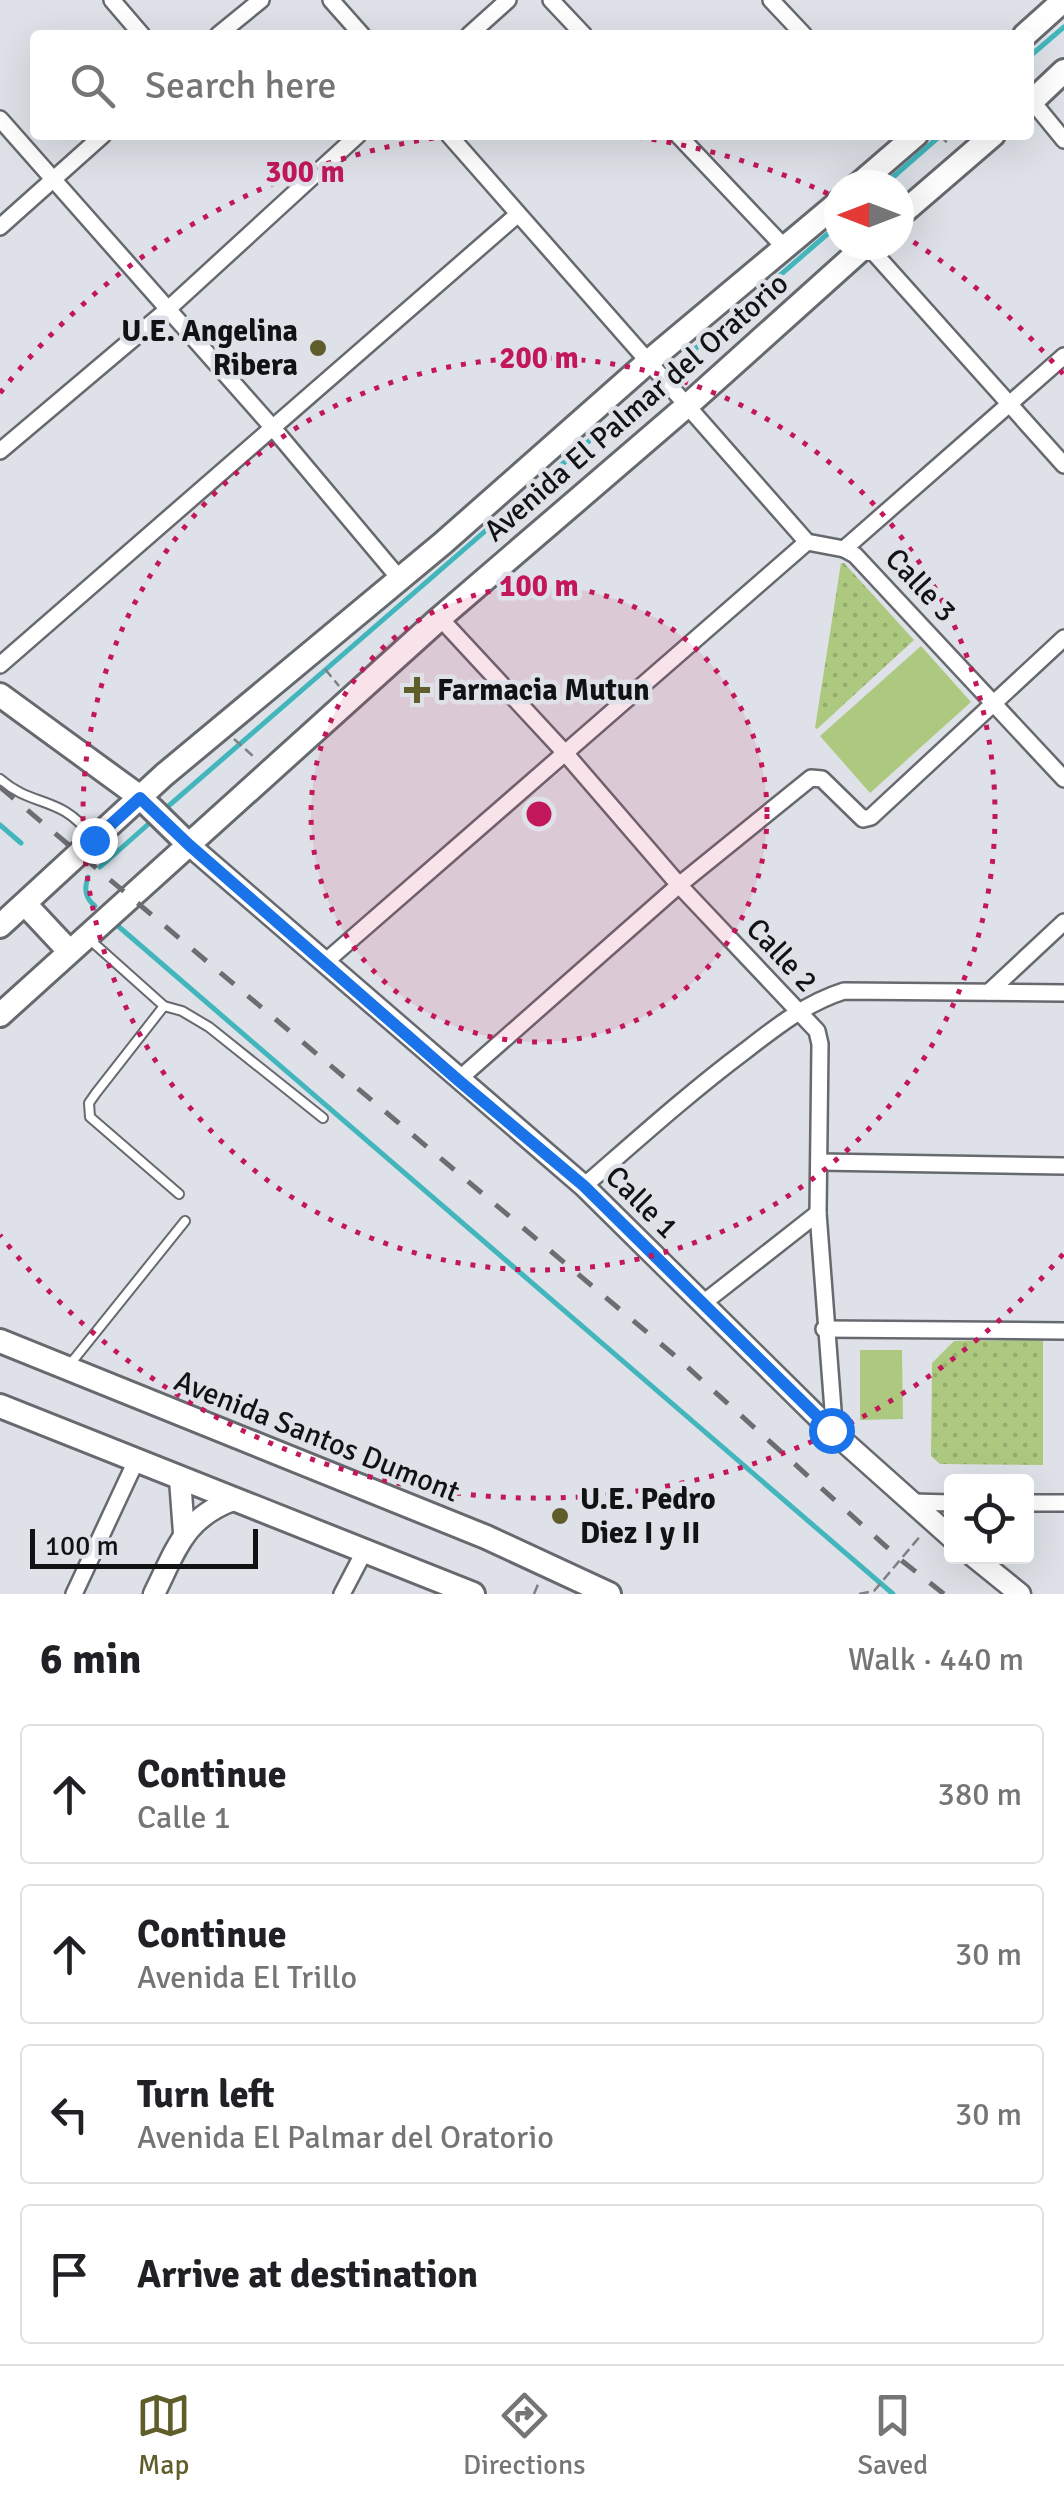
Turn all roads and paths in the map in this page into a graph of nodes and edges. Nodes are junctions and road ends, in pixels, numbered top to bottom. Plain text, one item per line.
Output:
1 (112, 0) edge
2 (261, 0) edge
3 (331, 0) edge
4 (508, 0) edge
5 (551, 0) edge
6 (772, 0) edge
7 (1064, 0) edge
8 (138, 30) edge
9 (224, 30) edge
10 (358, 30) edge
11 (475, 30) edge
12 (579, 30) edge
13 (799, 30) edge
14 (1031, 30) edge
15 (1064, 71) edge
16 (1034, 99) edge
17 (1034, 105) edge
18 (0, 119) edge
19 (97, 140) edge
20 (353, 140) edge
21 (452, 140) edge
22 (683, 140) edge
23 (904, 140) edge
24 (945, 140) edge
25 (986, 140) edge
26 (1064, 140) edge
27 (953, 149) dead end
28 (873, 170) edge
29 (52, 179) junction
30 (914, 203) edge
31 (516, 214) junction
32 (824, 215) edge
33 (0, 227) edge
34 (785, 248) junction
35 (848, 260) edge
36 (879, 260) edge
37 (746, 292) dead end
38 (167, 310) junction
39 (765, 313) dead end
40 (1064, 356) edge
41 (652, 367) junction
42 (682, 397) junction
43 (1010, 406) junction
44 (273, 428) junction
45 (0, 451) edge
46 (1064, 465) edge
47 (807, 542) junction
48 (844, 549) junction
49 (400, 578) junction
50 (440, 618) junction
51 (1064, 638) edge
52 (318, 662) dead end
53 (0, 665) edge
54 (334, 680) dead end
55 (0, 695) edge
56 (996, 704) junction
57 (231, 736) dead end
58 (247, 753) dead end
59 (566, 754) junction
60 (1064, 779) edge
61 (0, 780) edge
62 (146, 802) junction
63 (94, 840) junction
64 (188, 844) junction
65 (679, 886) junction
66 (29, 908) junction
67 (1064, 922) edge
68 (0, 926) edge
69 (71, 942) junction
70 (324, 963) junction
71 (989, 992) junction
72 (1064, 994) edge
73 (164, 1006) junction
74 (797, 1012) junction
75 (0, 1014) edge
76 (458, 1080) junction
77 (324, 1118) dead end
78 (819, 1162) junction
79 (1064, 1166) edge
80 (584, 1186) junction
81 (178, 1194) dead end
82 (818, 1213) junction
83 (185, 1222) dead end
84 (702, 1304) junction
85 (824, 1330) junction
86 (1064, 1330) edge
87 (0, 1340) edge
88 (68, 1367) junction
89 (0, 1406) edge
90 (831, 1430) junction
91 (136, 1461) junction
92 (180, 1478) junction
93 (233, 1500) junction
94 (912, 1502) junction
95 (944, 1502) edge
96 (1034, 1503) edge
97 (1064, 1504) edge
98 (933, 1521) junction
99 (944, 1531) edge
100 (184, 1533) junction
101 (364, 1552) junction
102 (983, 1564) edge
103 (74, 1594) edge
104 (154, 1594) edge
105 (342, 1594) edge
106 (473, 1594) edge
107 (609, 1594) edge
108 (859, 1594) edge
109 (1020, 1594) edge

1 - 8 street
2 - 9 street
3 - 10 street
4 - 11 street
5 - 12 street
6 - 13 street
7 - 14 main road
15 - 16 main road
17 - 26 street
18 - 29 street
19 - 29 street
20 - 38 street
21 - 31 street
22 - 34 street
23 - 28 main road
24 - 27 path
25 - 30 main road
29 - 33 street
29 - 38 street
31 - 41 street
31 - 44 street
32 - 34 main road, Avenida El Palmar del Oratorio
34 - 41 main road, Avenida El Palmar del Oratorio
35 - 42 main road, Avenida El Palmar del Oratorio
36 - 43 street
37 - 39 path
38 - 44 street
38 - 45 street
40 - 43 street
41 - 42 street
41 - 49 main road, Avenida El Palmar del Oratorio
42 - 47 street
42 - 50 main road, Avenida El Palmar del Oratorio
43 - 46 street
43 - 48 street
44 - 49 street
44 - 53 street
47 - 48 street, Calle 3
47 - 59 street
48 - 56 street, Calle 3
49 - 62 main road, Avenida El Palmar del Oratorio
50 - 59 street, Calle 2
50 - 64 main road, Avenida El Palmar del Oratorio
51 - 56 street
52 - 54 path
55 - 62 main road
56 - 60 street, Calle 3
56 - 65 street
57 - 58 path
59 - 65 street, Calle 2
59 - 70 street
61 - 63 lane
62 - 63 main road, Avenida El Palmar del Oratorio
62 - 64 main road
63 - 66 main road, Avenida El Palmar del Oratorio
64 - 69 main road, Avenida El Palmar del Oratorio
64 - 70 street, Calle 1
65 - 74 street, Calle 2
65 - 76 street
66 - 68 main road, Avenida El Palmar del Oratorio
66 - 69 main road
67 - 71 street
69 - 73 lane
69 - 75 main road, Avenida El Palmar del Oratorio
70 - 76 street, Calle 1
71 - 72 street
71 - 74 street
73 - 77 lane
73 - 81 lane
74 - 78 street, Calle 2
74 - 80 street
76 - 80 street, Calle 1
78 - 79 street
78 - 82 street, Calle 2
80 - 84 street, Calle 1
82 - 84 street
82 - 85 street, Calle 2
83 - 88 lane
84 - 90 street, Calle 1
85 - 86 street
85 - 90 street, Calle 2
87 - 88 main road, Avenida Santos Dumont
88 - 107 main road, Avenida Santos Dumont
89 - 91 main road
90 - 94 street, Calle 1
91 - 92 main road
91 - 103 street
92 - 93 main road
92 - 100 street
93 - 100 street
93 - 101 main road
94 - 95 street
94 - 98 street, Calle 1
96 - 97 street
98 - 99 street, Calle 1
98 - 108 path
100 - 104 street
101 - 105 street
101 - 106 main road
102 - 109 street

